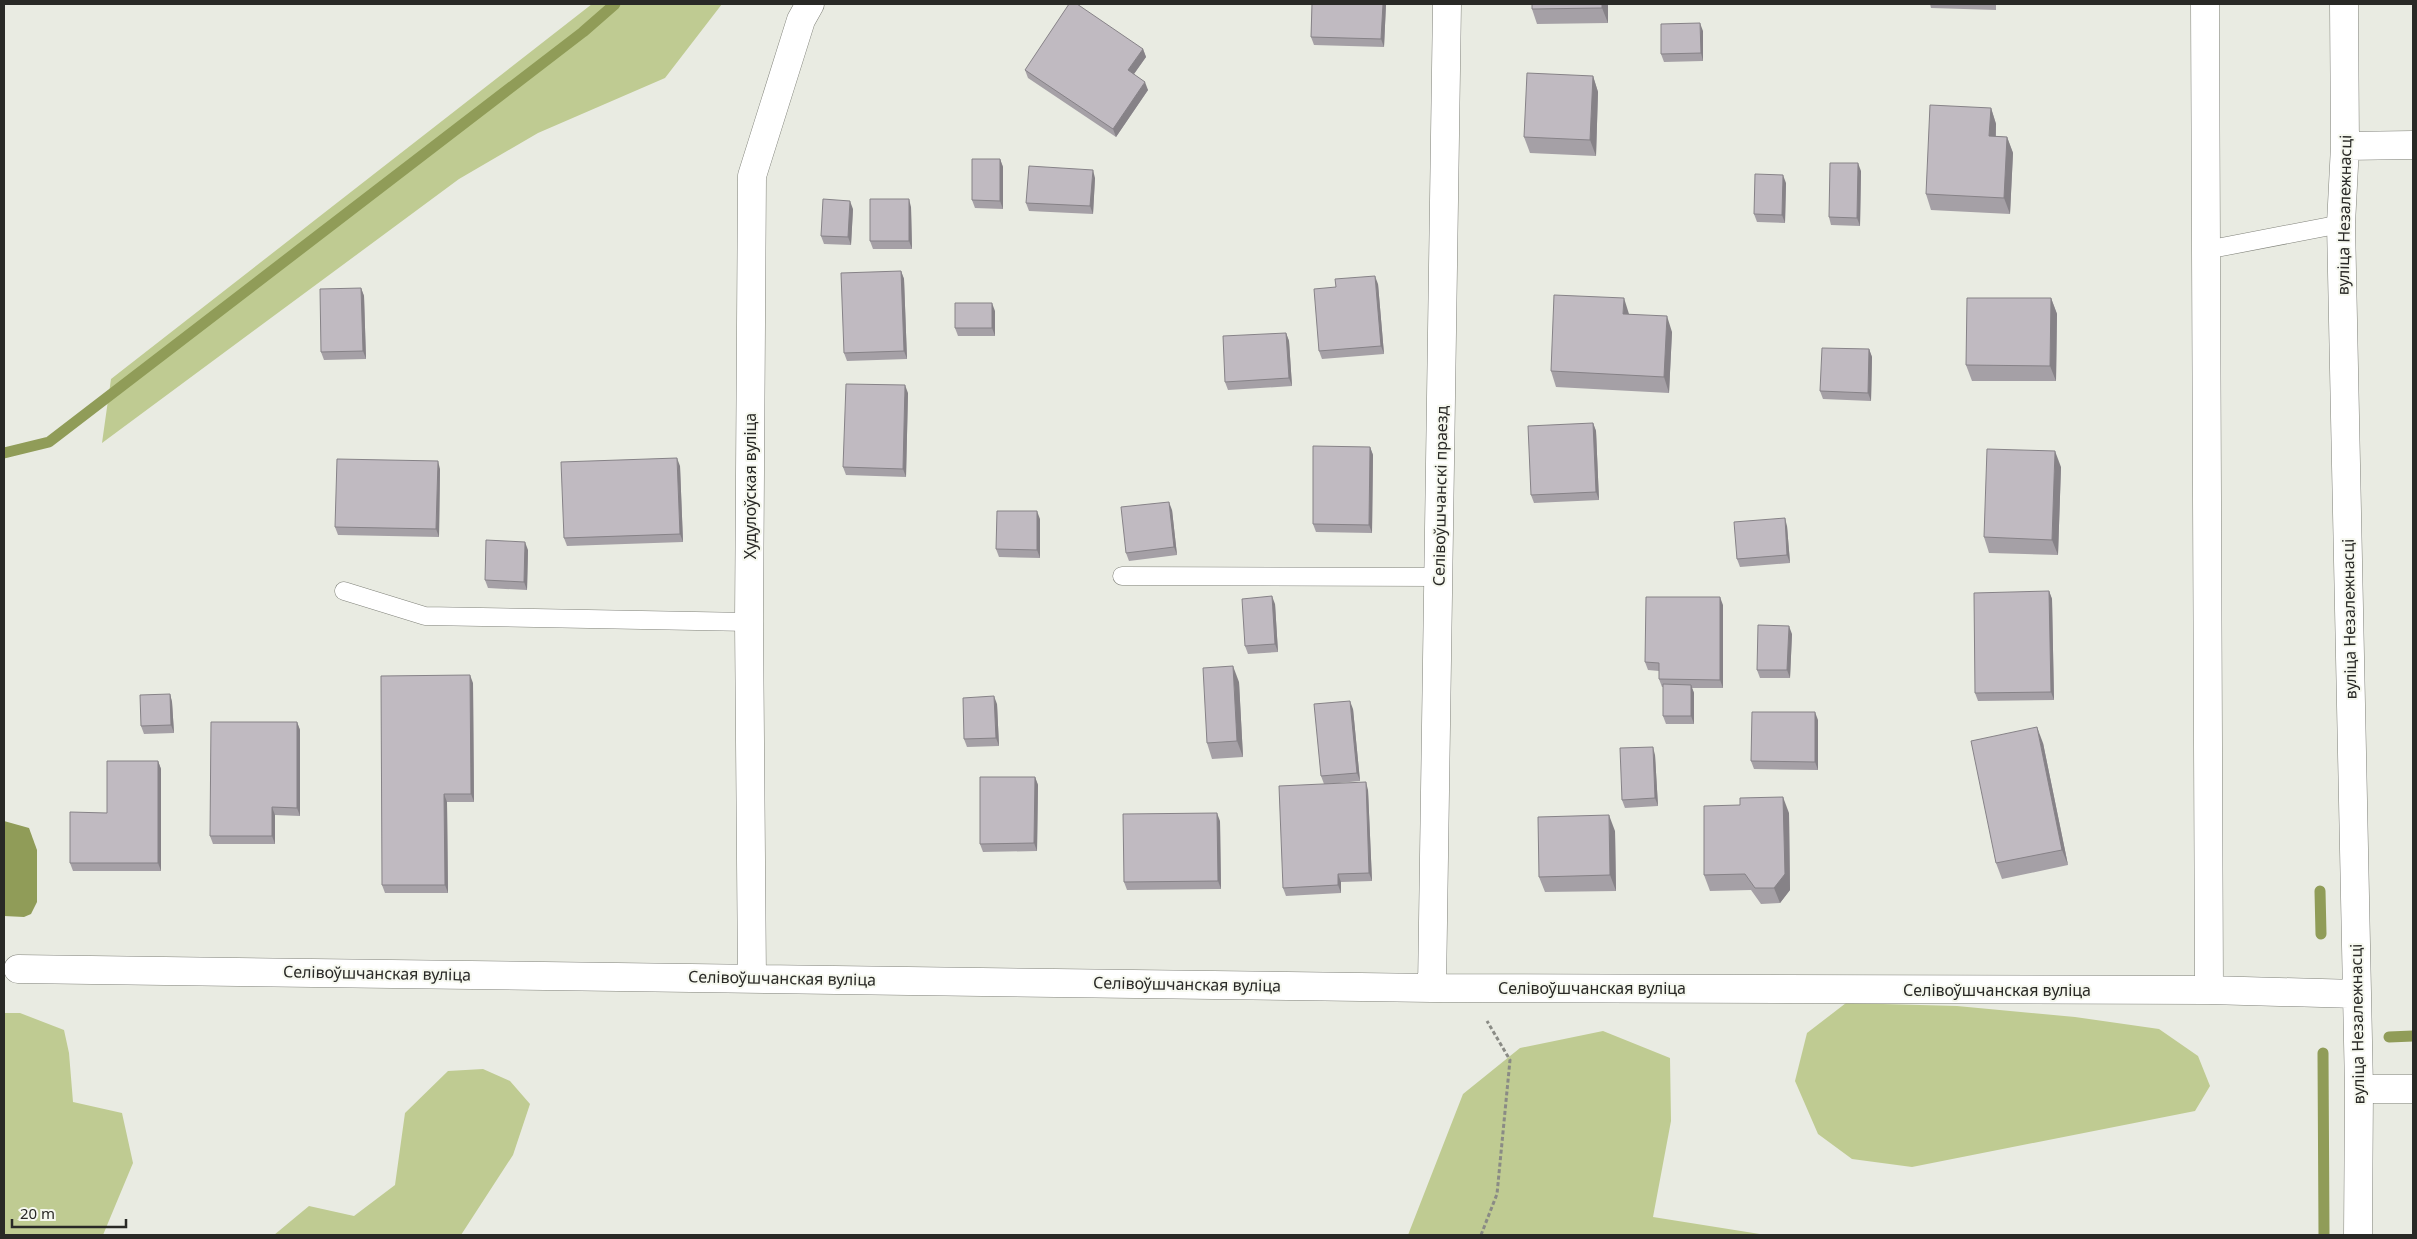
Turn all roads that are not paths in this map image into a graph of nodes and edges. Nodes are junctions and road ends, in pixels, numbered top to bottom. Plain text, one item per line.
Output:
1 (810, 4) edge
2 (1447, 4) edge
3 (2204, 4) edge
4 (2344, 4) edge
5 (2413, 145) edge
6 (2345, 146) junction
7 (2341, 224) junction
8 (2206, 250) junction
9 (1122, 576) dead end
10 (1438, 577) junction
11 (344, 591) dead end
12 (749, 622) junction
13 (18, 969) dead end
14 (752, 978) junction
15 (1432, 988) junction
16 (2209, 990) junction
17 (2357, 994) junction
18 (2413, 1088) edge
19 (2359, 1089) junction
20 (2358, 1235) edge

1 - 12 street, Худулоўская вуліца
2 - 10 street, Селівоўшчанскі праезд
3 - 8 street
4 - 6 street, вуліца Незалежнасці
5 - 6 street
6 - 7 street, вуліца Незалежнасці
7 - 8 lane
7 - 17 street, вуліца Незалежнасці
8 - 16 street
9 - 10 lane
10 - 15 street, Селівоўшчанскі праезд
11 - 12 lane
12 - 14 street, Худулоўская вуліца
13 - 14 street, Селівоўшчанская вуліца
14 - 15 street, Селівоўшчанская вуліца
15 - 16 street, Селівоўшчанская вуліца
16 - 17 street, Селівоўшчанская вуліца
17 - 19 street, вуліца Незалежнасці
18 - 19 street
19 - 20 street, вуліца Незалежнасці

